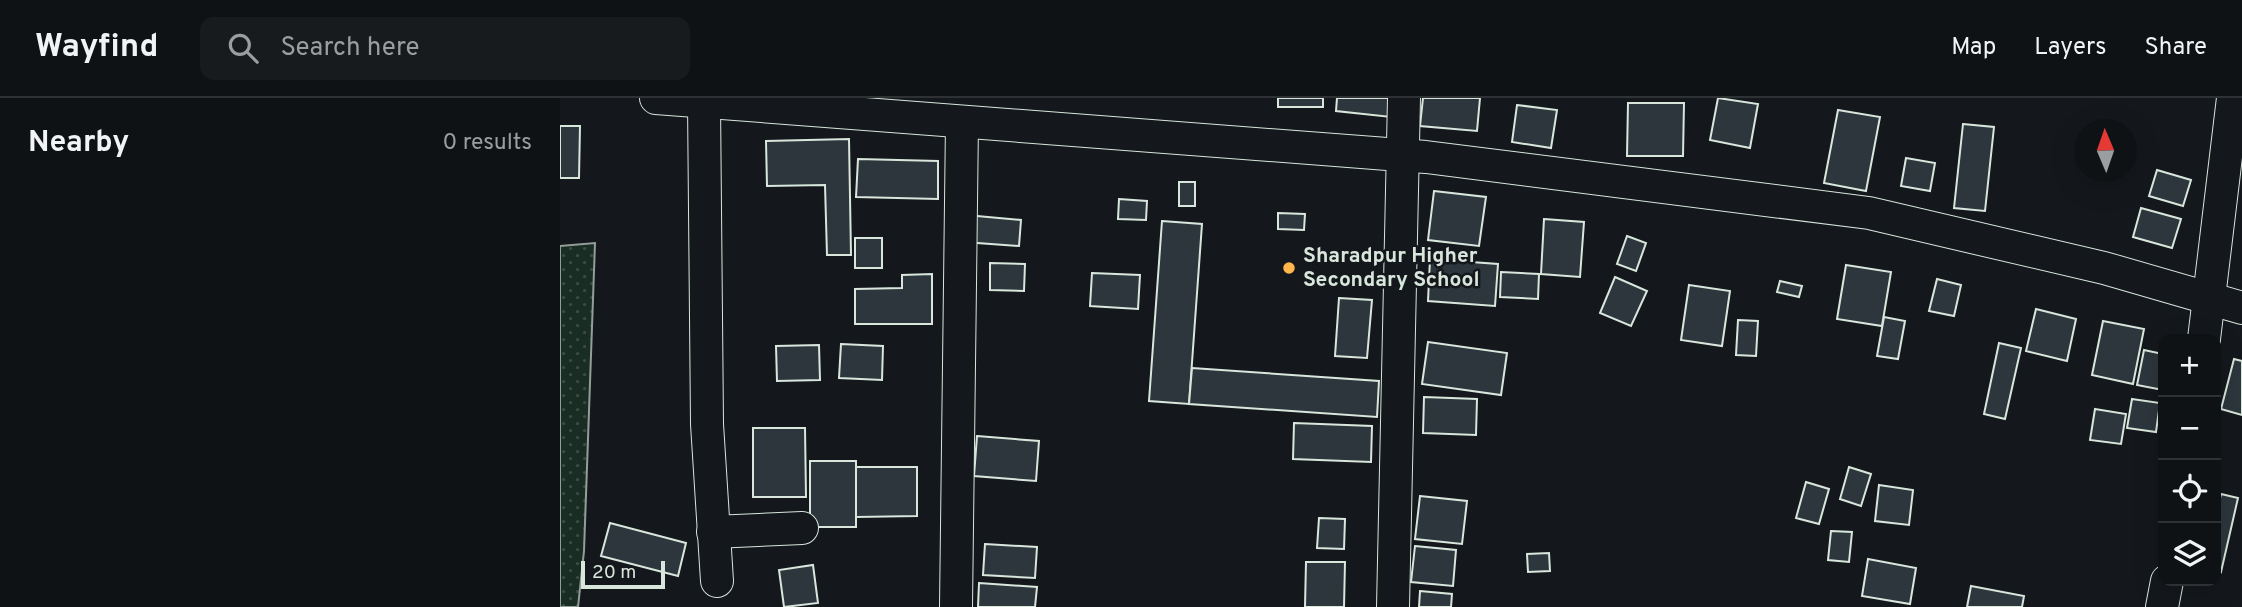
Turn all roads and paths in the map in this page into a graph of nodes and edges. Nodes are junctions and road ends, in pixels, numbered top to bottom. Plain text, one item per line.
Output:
1 (656, 98) edge
2 (1404, 98) edge
3 (2233, 98) edge
4 (704, 102) junction
5 (962, 122) junction
6 (1403, 155) junction
7 (2209, 299) junction
8 (2242, 308) edge
9 (2205, 334) edge
10 (802, 528) dead end
11 (713, 531) junction
12 (717, 581) dead end
13 (2166, 586) edge
14 (956, 607) edge
15 (1393, 607) edge
16 (2162, 607) edge

1 - 4 street
2 - 6 street
3 - 7 street
4 - 5 street
4 - 11 street
5 - 6 street
5 - 14 street
6 - 7 street
6 - 15 street
7 - 8 street
7 - 9 street
10 - 11 street
11 - 12 street
13 - 16 street

